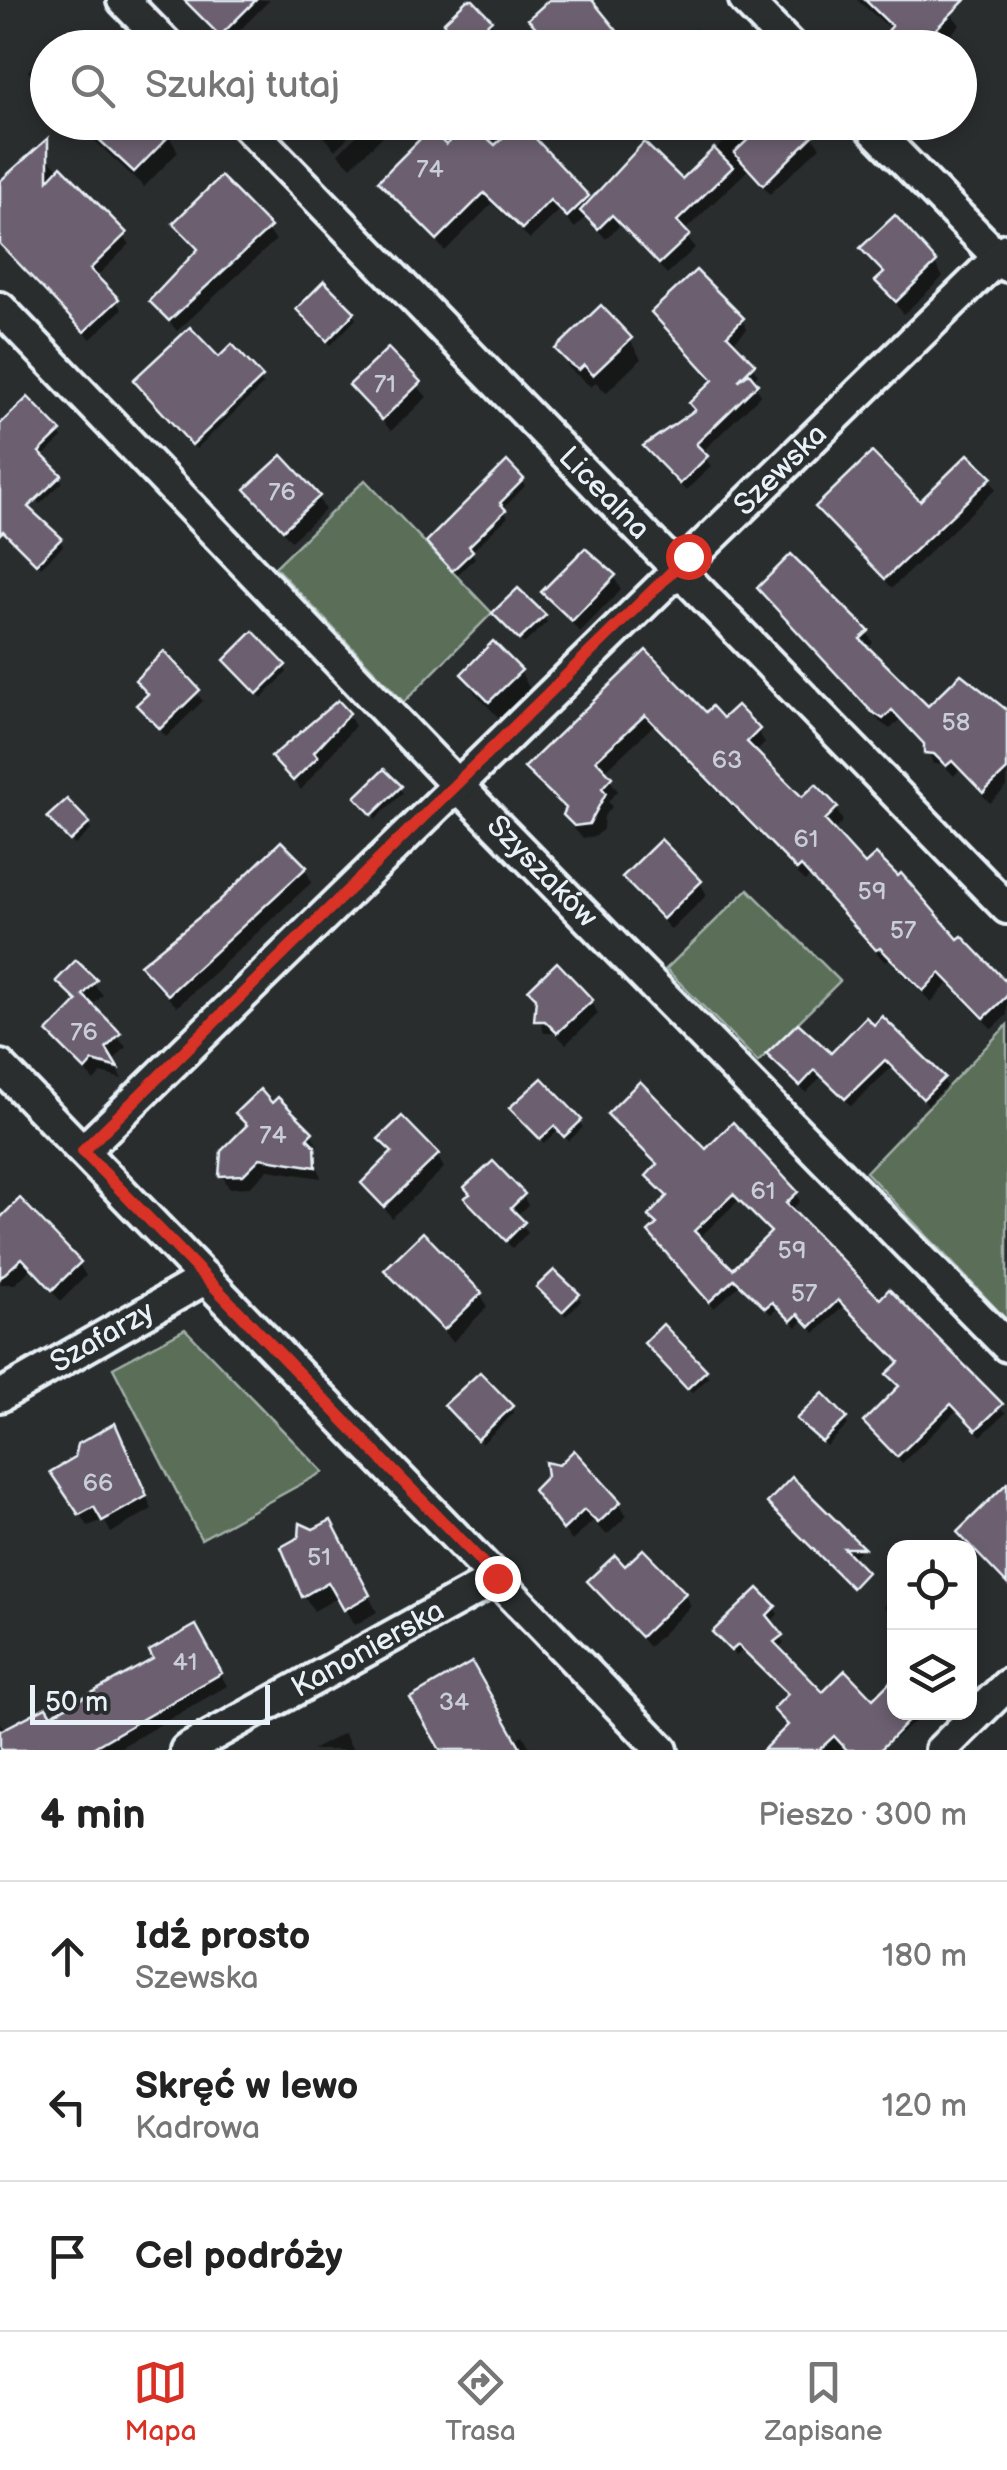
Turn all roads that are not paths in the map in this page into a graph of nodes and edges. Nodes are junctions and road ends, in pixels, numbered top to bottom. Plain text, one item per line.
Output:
1 (123, 0) edge
2 (745, 0) edge
3 (152, 30) edge
4 (774, 30) edge
5 (261, 140) edge
6 (884, 140) edge
7 (1004, 258) edge
8 (0, 308) edge
9 (677, 568) junction
10 (455, 783) junction
11 (1007, 908) edge
12 (0, 1066) edge
13 (83, 1151) junction
14 (206, 1278) junction
15 (1007, 1346) edge
16 (0, 1396) edge
17 (497, 1578) junction
18 (1007, 1685) edge
19 (186, 1750) edge
20 (662, 1750) edge
21 (941, 1750) edge

1 - 3 street
2 - 4 street
5 - 9 street, Licealna
6 - 7 street
7 - 9 street, Szewska
8 - 10 street, Szyszaków
9 - 10 street, Szewska
9 - 11 street, Licealna
10 - 13 street, Szewska
10 - 15 street, Szyszaków
12 - 13 street
13 - 14 street
14 - 16 street, Szafarzy
14 - 17 street
17 - 19 street, Kanonierska
17 - 20 street
18 - 21 street

